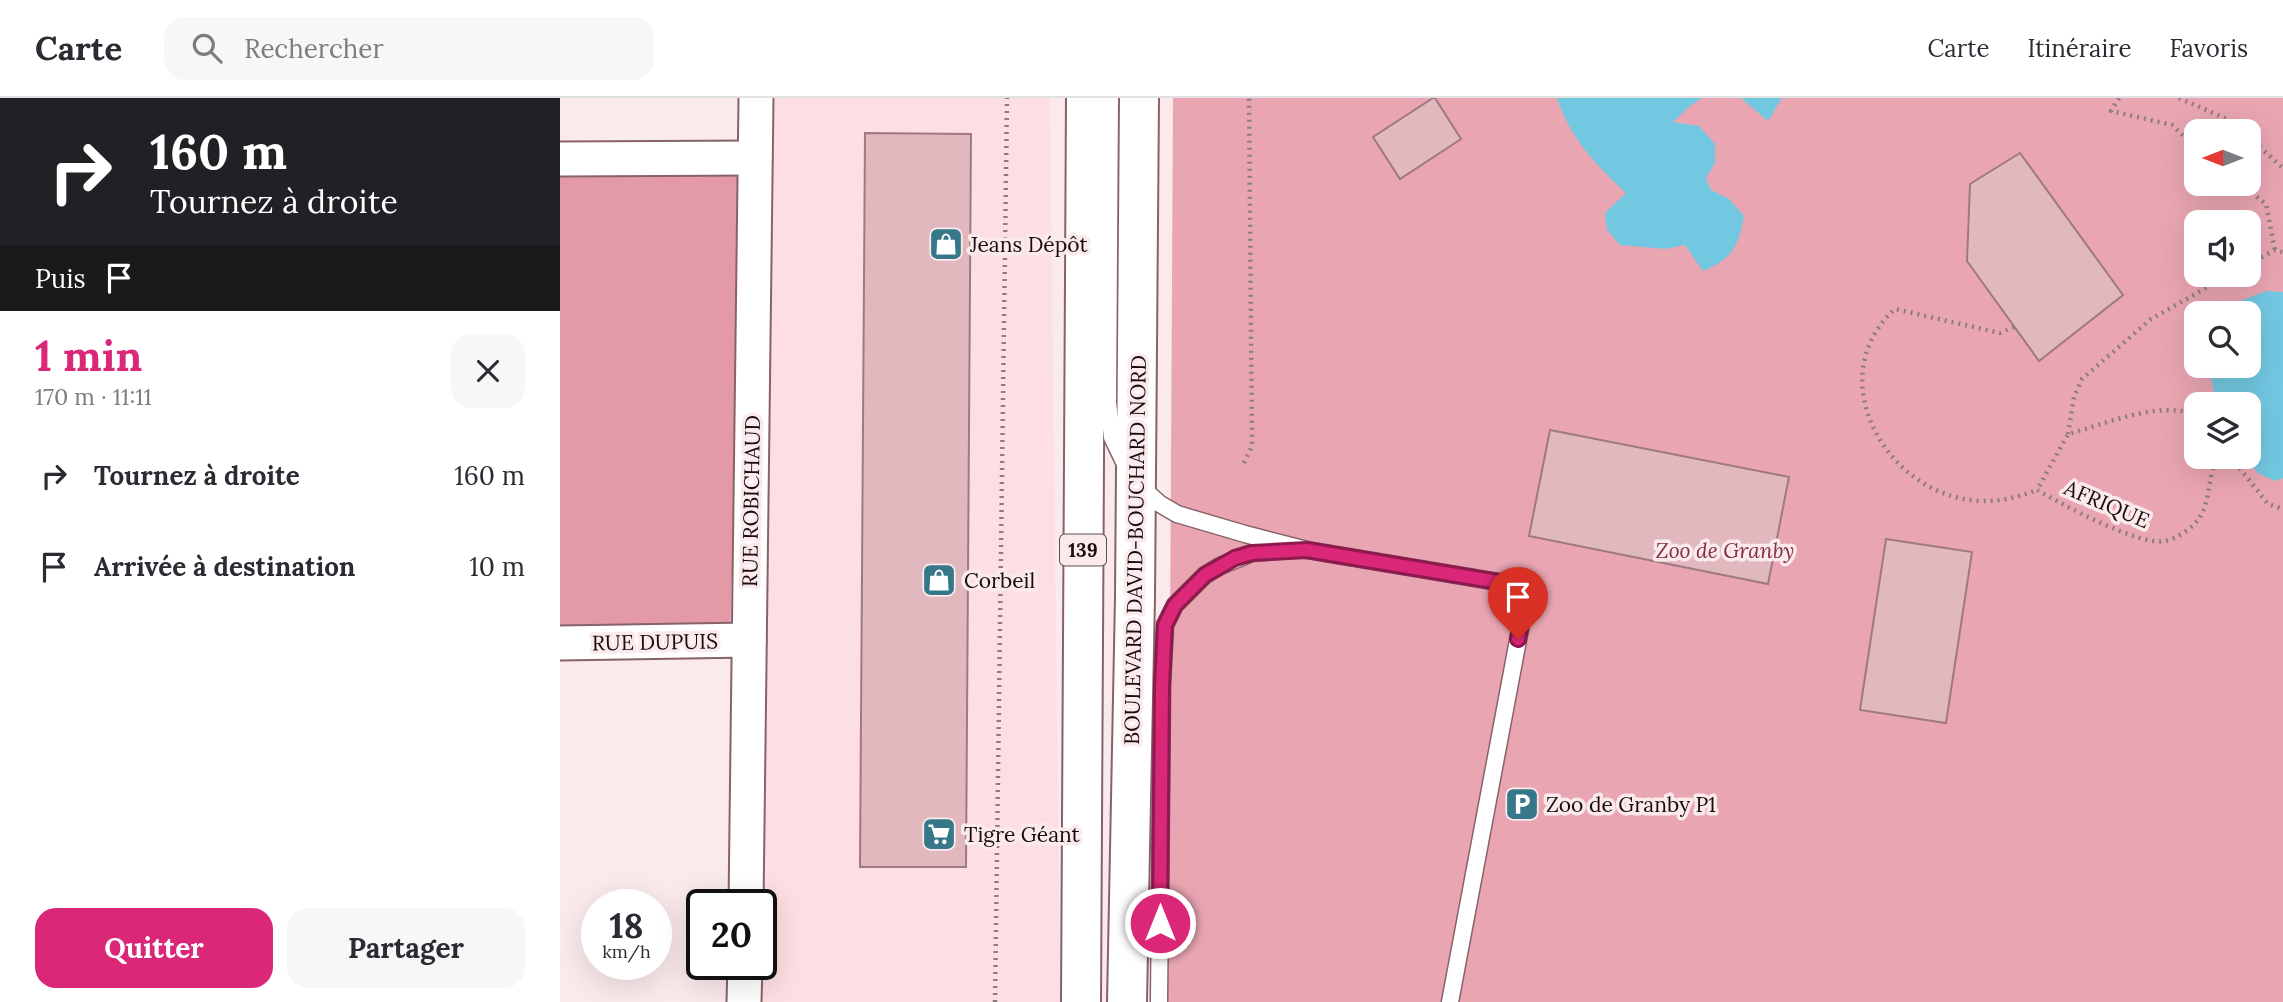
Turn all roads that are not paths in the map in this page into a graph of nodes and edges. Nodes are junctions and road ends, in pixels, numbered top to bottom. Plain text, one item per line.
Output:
1 (756, 98) edge
2 (1086, 98) edge
3 (1110, 98) edge
4 (1139, 98) edge
5 (755, 158) junction
6 (560, 159) edge
7 (1135, 480) junction
8 (1307, 550) junction
9 (749, 640) junction
10 (560, 643) edge
11 (746, 889) edge
12 (745, 980) edge
13 (744, 1002) edge
14 (1081, 1002) edge
15 (1127, 1002) edge
16 (1159, 1002) edge
17 (1450, 1002) edge

1 - 5 street, RUE ROBICHAUD
2 - 14 highway, 139
3 - 7 lane
4 - 7 highway, BOULEVARD DAVID-BOUCHARD NORD / 139
5 - 6 street
5 - 9 street, RUE ROBICHAUD
7 - 8 lane
7 - 15 highway, BOULEVARD DAVID-BOUCHARD NORD / 139
8 - 16 lane
8 - 17 lane
9 - 10 street, RUE DUPUIS
9 - 11 street, RUE ROBICHAUD
12 - 13 street

